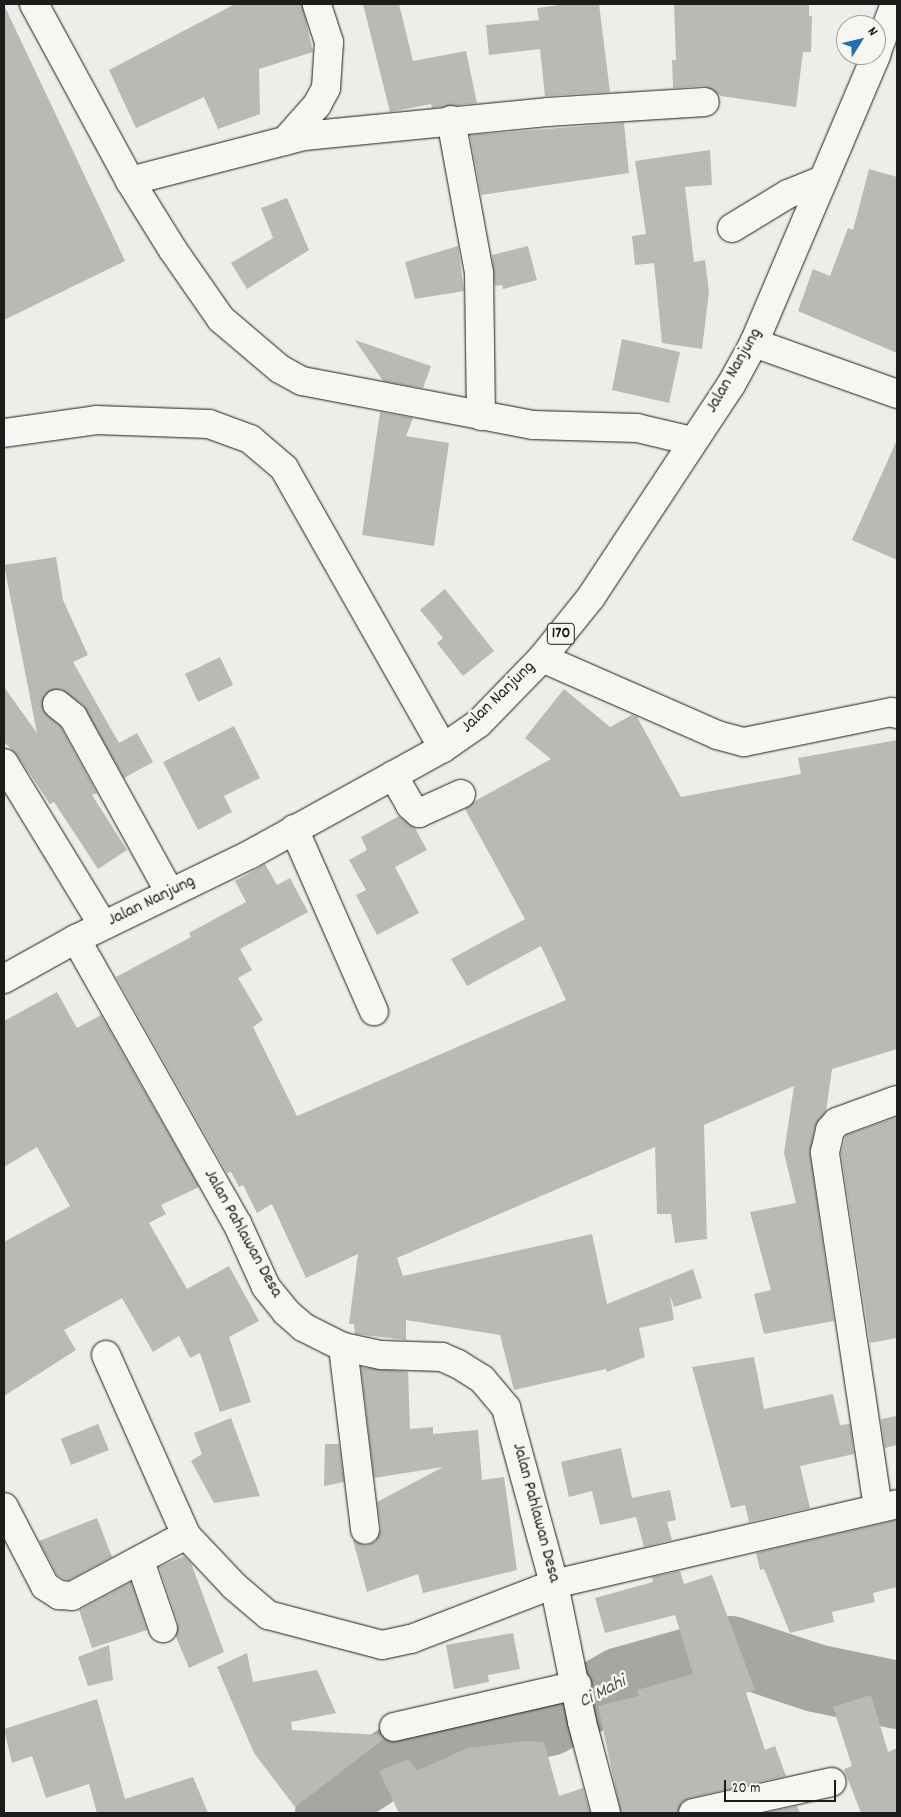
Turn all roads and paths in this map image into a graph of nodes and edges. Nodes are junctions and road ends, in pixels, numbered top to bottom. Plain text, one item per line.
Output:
1 (34, 4) edge
2 (317, 4) edge
3 (895, 4) edge
4 (886, 38) edge
5 (876, 65) edge
6 (705, 102) dead end
7 (451, 120) junction
8 (285, 141) junction
9 (823, 180) junction
10 (130, 181) junction
11 (732, 228) dead end
12 (754, 344) junction
13 (897, 394) edge
14 (481, 416) junction
15 (4, 433) edge
16 (692, 441) junction
17 (542, 658) junction
18 (57, 704) dead end
19 (897, 714) edge
20 (443, 748) junction
21 (4, 763) edge
22 (393, 775) junction
23 (461, 794) dead end
24 (294, 829) junction
25 (170, 893) junction
26 (103, 925) junction
27 (76, 939) junction
28 (4, 978) edge
29 (374, 1011) dead end
30 (897, 1100) edge
31 (344, 1347) junction
32 (106, 1355) dead end
33 (888, 1506) edge
34 (4, 1507) edge
35 (365, 1530) dead end
36 (186, 1535) junction
37 (140, 1561) junction
38 (554, 1584) junction
39 (163, 1628) dead end
40 (579, 1702) junction
41 (394, 1727) dead end
42 (832, 1782) dead end
43 (606, 1813) edge
44 (693, 1813) edge

1 - 10 street
2 - 8 street
3 - 4 street, Jalan Nanjung / 170
5 - 9 street, Jalan Nanjung / 170
6 - 7 street
7 - 8 street
7 - 14 street
8 - 10 street
9 - 11 street
9 - 12 street, Jalan Nanjung / 170
10 - 14 street
12 - 13 street
12 - 16 street, Jalan Nanjung / 170
14 - 16 street
15 - 20 street
16 - 17 street, Jalan Nanjung / 170
17 - 19 street
17 - 20 street, Jalan Nanjung / 170
18 - 25 street
20 - 22 street, Jalan Nanjung / 170
21 - 26 street
22 - 23 street
22 - 24 street, Jalan Nanjung / 170
24 - 25 street, Jalan Nanjung / 170
24 - 29 street
25 - 26 street, Jalan Nanjung / 170
26 - 27 street, Jalan Nanjung / 170
27 - 28 street, Jalan Nanjung / 170
27 - 31 street, Jalan Pahlawan Desa
30 - 33 street
31 - 35 street
31 - 38 street, Jalan Pahlawan Desa
32 - 36 street
33 - 38 street
34 - 37 street
36 - 37 street
36 - 38 street
37 - 39 street
38 - 40 street, Jalan Pahlawan Desa
40 - 41 street
40 - 43 street, Jalan Pahlawan Desa
42 - 44 street

